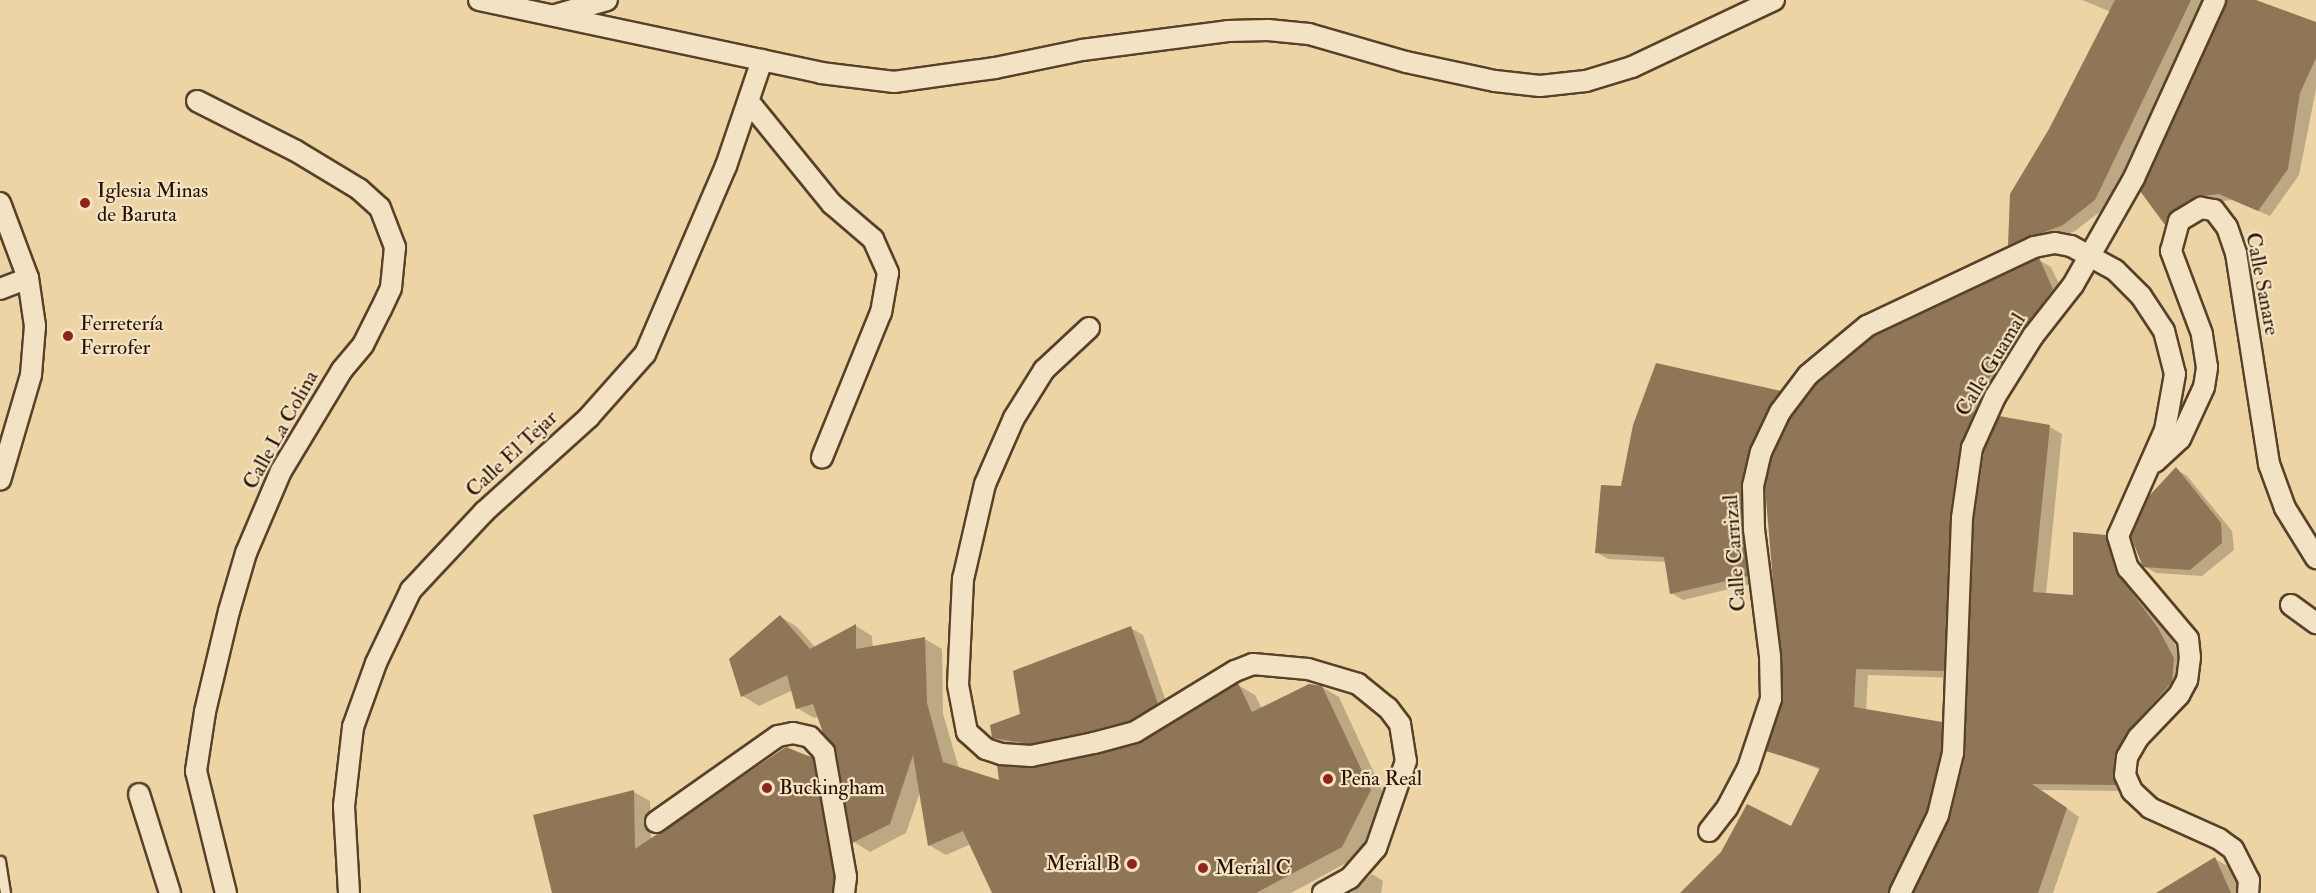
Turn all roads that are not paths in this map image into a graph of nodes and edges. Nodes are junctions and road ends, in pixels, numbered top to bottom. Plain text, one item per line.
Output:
1 (479, 0) edge
2 (607, 0) edge
3 (1774, 0) edge
4 (2215, 0) edge
5 (553, 15) junction
6 (762, 60) junction
7 (197, 101) dead end
8 (749, 102) junction
9 (0, 203) edge
10 (2090, 255) junction
11 (27, 278) junction
12 (0, 289) edge
13 (1089, 328) dead end
14 (822, 458) dead end
15 (2152, 465) junction
16 (0, 480) edge
17 (2316, 558) edge
18 (2291, 605) dead end
19 (2316, 623) edge
20 (138, 794) dead end
21 (656, 822) dead end
22 (1709, 831) dead end
23 (0, 861) edge
24 (5, 893) edge
25 (170, 893) edge
26 (226, 893) edge
27 (349, 893) edge
28 (844, 893) edge
29 (1323, 893) edge
30 (1900, 893) edge
31 (2248, 893) edge

1 - 5 street
2 - 5 street
3 - 6 street
4 - 10 street, Calle Guamal
5 - 6 street
6 - 8 street, Calle El Tejar
7 - 26 street, Calle La Colina
8 - 14 street
8 - 27 street, Calle El Tejar
9 - 11 street
10 - 15 street, Calle Carrizal
10 - 22 street, Calle Carrizal
10 - 30 street, Calle Guamal
11 - 12 street
11 - 16 street
13 - 29 street
15 - 17 street, Calle Sanare
15 - 31 street
18 - 19 street
20 - 25 street
21 - 28 street
23 - 24 lane

